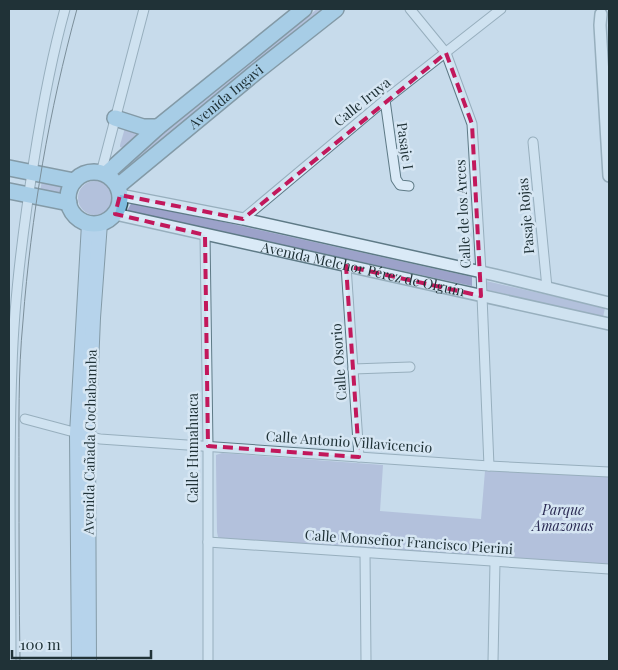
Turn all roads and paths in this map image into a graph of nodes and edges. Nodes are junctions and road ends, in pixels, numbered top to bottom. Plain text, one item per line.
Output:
1 (65, 9) edge
2 (144, 9) edge
3 (304, 9) edge
4 (336, 9) edge
5 (410, 9) edge
6 (501, 9) edge
7 (601, 13) edge
8 (446, 53) junction
9 (386, 100) junction
10 (115, 118) junction
11 (158, 127) junction
12 (533, 142) dead end
13 (9, 168) edge
14 (32, 173) junction
15 (104, 173) junction
16 (609, 176) edge
17 (74, 181) junction
18 (409, 186) dead end
19 (9, 190) edge
20 (119, 191) junction
21 (28, 195) junction
22 (69, 203) junction
23 (115, 214) junction
24 (243, 219) junction
25 (95, 224) junction
26 (205, 235) junction
27 (346, 266) junction
28 (481, 272) junction
29 (547, 288) junction
30 (481, 296) junction
31 (609, 303) edge
32 (609, 324) edge
33 (410, 367) dead end
34 (353, 369) junction
35 (10, 415) edge
36 (25, 419) dead end
37 (83, 435) junction
38 (208, 446) junction
39 (359, 457) junction
40 (489, 466) junction
41 (609, 472) edge
42 (208, 542) junction
43 (366, 553) junction
44 (495, 562) junction
45 (609, 569) edge
46 (11, 661) edge
47 (79, 661) edge
48 (89, 661) edge
49 (208, 661) edge
50 (366, 661) edge
51 (493, 661) edge

1 - 14 street
2 - 10 street
3 - 11 highway, Avenida Ingavi
4 - 20 highway, Avenida Ingavi
5 - 8 street, Calle de los Arces
6 - 8 street, Calle Iruya
7 - 16 street
8 - 9 street, Calle Iruya
8 - 28 street, Calle de los Arces
9 - 18 street, Pasaje I
9 - 24 street, Calle Iruya
10 - 11 highway
10 - 15 street
11 - 15 highway, Avenida Ingavi
12 - 29 street, Pasaje Rojas
13 - 14 highway
14 - 17 highway
14 - 21 street
15 - 17 highway
15 - 20 highway
17 - 22 highway
19 - 21 highway
20 - 23 highway
20 - 24 street, Avenida Melchor Pérez de Olguín
21 - 22 highway
21 - 35 street
22 - 25 highway
23 - 25 highway
23 - 26 street, Avenida Melchor Pérez de Olguín
24 - 28 street, Avenida Melchor Pérez de Olguín
25 - 37 main road, Avenida Cañada Cochabamba
26 - 27 street, Avenida Melchor Pérez de Olguín
26 - 38 street, Calle Humahuaca
27 - 30 street, Avenida Melchor Pérez de Olguín
27 - 34 street, Calle Osorio
28 - 29 street, Avenida Melchor Pérez de Olguín
28 - 30 street, Calle de los Arces
29 - 31 street, Avenida Melchor Pérez de Olguín
30 - 32 street, Avenida Melchor Pérez de Olguín
30 - 40 street, Calle de los Arces
33 - 34 street
34 - 39 street, Calle Osorio
35 - 46 street
36 - 37 street, Calle Antonio Villavicencio
37 - 38 street, Calle Antonio Villavicencio
37 - 47 main road, Avenida Cañada Cochabamba
37 - 48 main road, Avenida Cañada Cochabamba
38 - 39 street, Calle Antonio Villavicencio
38 - 42 street, Calle Humahuaca
39 - 40 street, Calle Antonio Villavicencio
40 - 41 street, Calle Antonio Villavicencio
42 - 43 street, Calle Monseñor Francisco Pierini
42 - 49 street, Calle Humahuaca
43 - 44 street, Calle Monseñor Francisco Pierini
43 - 50 street
44 - 45 street, Calle Monseñor Francisco Pierini
44 - 51 street

